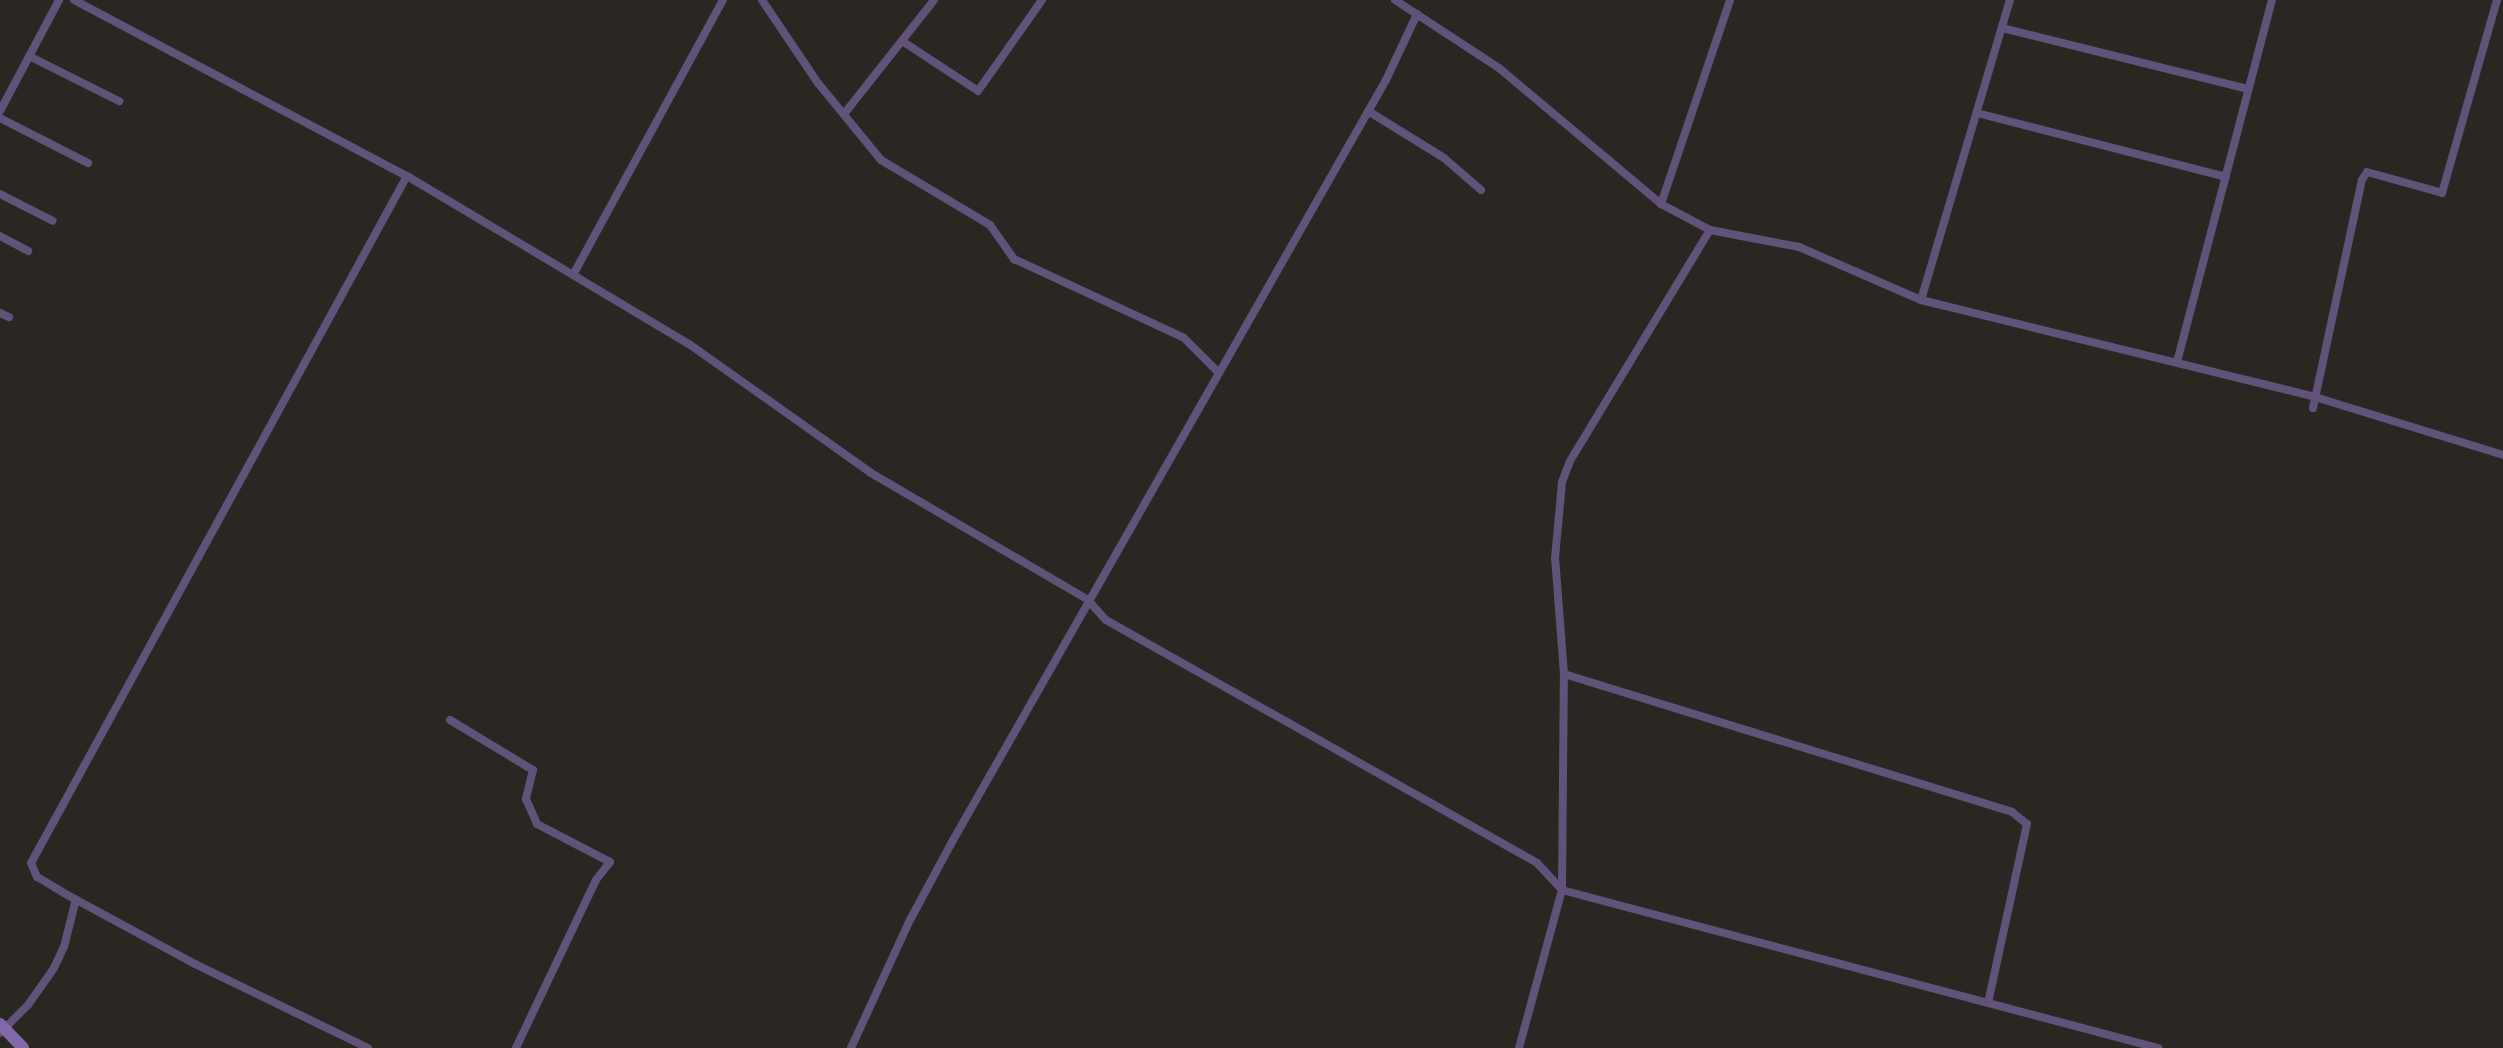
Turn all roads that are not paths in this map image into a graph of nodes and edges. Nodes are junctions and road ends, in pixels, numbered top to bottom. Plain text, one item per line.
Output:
1 (59, 0) edge
2 (74, 0) edge
3 (723, 0) edge
4 (762, 0) edge
5 (934, 0) edge
6 (1042, 0) edge
7 (1395, 0) edge
8 (1730, 0) edge
9 (2010, 0) edge
10 (2271, 0) edge
11 (2497, 0) edge
12 (1405, 3) edge
13 (1417, 14) junction
14 (2002, 28) junction
15 (902, 41) junction
16 (29, 56) junction
17 (2249, 89) junction
18 (119, 101) dead end
19 (0, 111) edge
20 (1368, 111) junction
21 (1977, 113) junction
22 (844, 114) junction
23 (0, 118) edge
24 (88, 163) dead end
25 (407, 176) junction
26 (2226, 177) junction
27 (1481, 190) dead end
28 (0, 194) edge
29 (1661, 204) junction
30 (53, 221) dead end
31 (1710, 230) junction
32 (0, 236) edge
33 (28, 251) dead end
34 (573, 275) junction
35 (1921, 300) junction
36 (2177, 362) junction
37 (1219, 373) junction
38 (2315, 397) junction
39 (2313, 408) dead end
40 (2503, 455) edge
41 (1087, 599) junction
42 (1564, 674) junction
43 (450, 720) dead end
44 (1562, 890) junction
45 (76, 899) junction
46 (1988, 1003) junction
47 (1, 1028) edge
48 (23, 1048) edge
49 (368, 1048) edge
50 (516, 1048) edge
51 (851, 1048) edge
52 (1519, 1048) edge
53 (2158, 1048) edge

1 - 16 street
2 - 25 street
3 - 34 street
4 - 22 street
5 - 15 street
6 - 15 street
7 - 12 street
8 - 29 street
9 - 14 street
10 - 17 street
11 - 38 street
12 - 13 street
13 - 20 street
13 - 29 street
14 - 17 street
14 - 21 street
15 - 22 street
16 - 18 street
16 - 19 street
17 - 26 street
20 - 27 street
20 - 37 street
21 - 26 street
21 - 35 street
22 - 37 street
23 - 24 street
25 - 34 street
25 - 45 street
26 - 36 street
28 - 30 street
29 - 31 street
31 - 35 street
31 - 42 street
32 - 33 street
34 - 41 street
35 - 36 street
36 - 38 street
37 - 41 street
38 - 39 street
38 - 40 street
41 - 44 street
41 - 51 street
42 - 44 street
42 - 46 street
43 - 50 street
44 - 46 street
44 - 52 street
45 - 47 street
45 - 49 street
46 - 53 street
47 - 48 street

